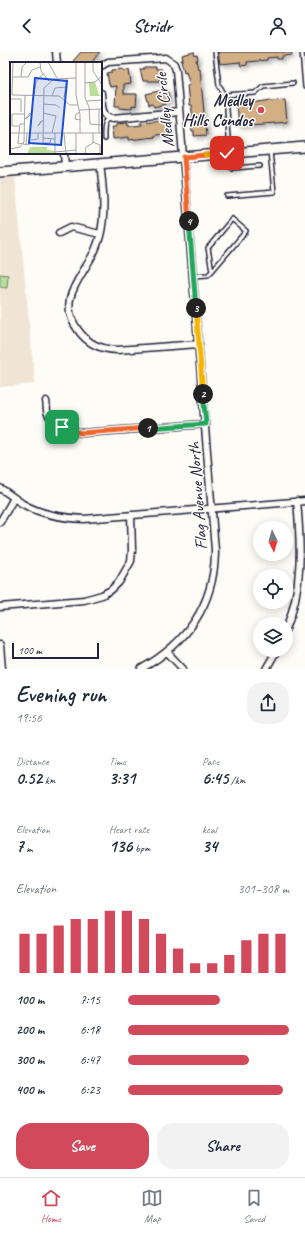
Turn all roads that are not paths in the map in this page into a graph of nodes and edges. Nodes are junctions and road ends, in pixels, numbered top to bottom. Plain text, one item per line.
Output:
1 (56, 52) edge
2 (215, 52) edge
3 (302, 52) edge
4 (57, 62) edge
5 (102, 65) edge
6 (293, 83) dead end
7 (305, 87) edge
8 (225, 95) junction
9 (102, 106) edge
10 (179, 112) junction
11 (109, 117) junction
12 (104, 139) dead end
13 (305, 146) edge
14 (269, 150) junction
15 (228, 153) junction
16 (64, 154) edge
17 (184, 157) junction
18 (100, 163) junction
19 (66, 166) junction
20 (260, 166) dead end
21 (0, 172) edge
22 (227, 196) dead end
23 (59, 233) dead end
24 (100, 234) junction
25 (212, 271) junction
26 (194, 276) junction
27 (199, 344) junction
28 (46, 401) dead end
29 (206, 424) junction
30 (0, 488) edge
31 (14, 498) junction
32 (296, 501) junction
33 (305, 501) edge
34 (212, 508) junction
35 (130, 515) junction
36 (0, 522) edge
37 (0, 607) edge
38 (290, 617) edge
39 (0, 645) edge
40 (167, 652) junction
41 (273, 657) edge
42 (2, 669) edge
43 (141, 669) edge
44 (183, 669) edge
45 (266, 669) edge

1 - 4 street
2 - 8 lane
3 - 7 lane
5 - 10 street, Medley Circle
6 - 8 lane
8 - 15 lane
9 - 11 street
10 - 11 street
10 - 17 street, Medley Circle
11 - 12 lane
13 - 14 street
14 - 15 street
14 - 22 lane
15 - 17 street
15 - 20 lane
16 - 19 street
17 - 18 street
17 - 26 street, Flag Avenue North
18 - 19 street
18 - 24 street
19 - 21 street
23 - 24 street
24 - 27 street
25 - 25 lane
25 - 26 lane
26 - 27 street, Flag Avenue North
27 - 29 street, Flag Avenue North
28 - 29 street
29 - 34 street, Flag Avenue North
30 - 31 street
31 - 35 street
31 - 36 street
32 - 33 street
32 - 34 street
32 - 38 street
34 - 35 street
34 - 40 street, Flag Avenue North
35 - 37 street
39 - 42 street
40 - 43 street, Flag Avenue North
40 - 44 street
41 - 45 street

